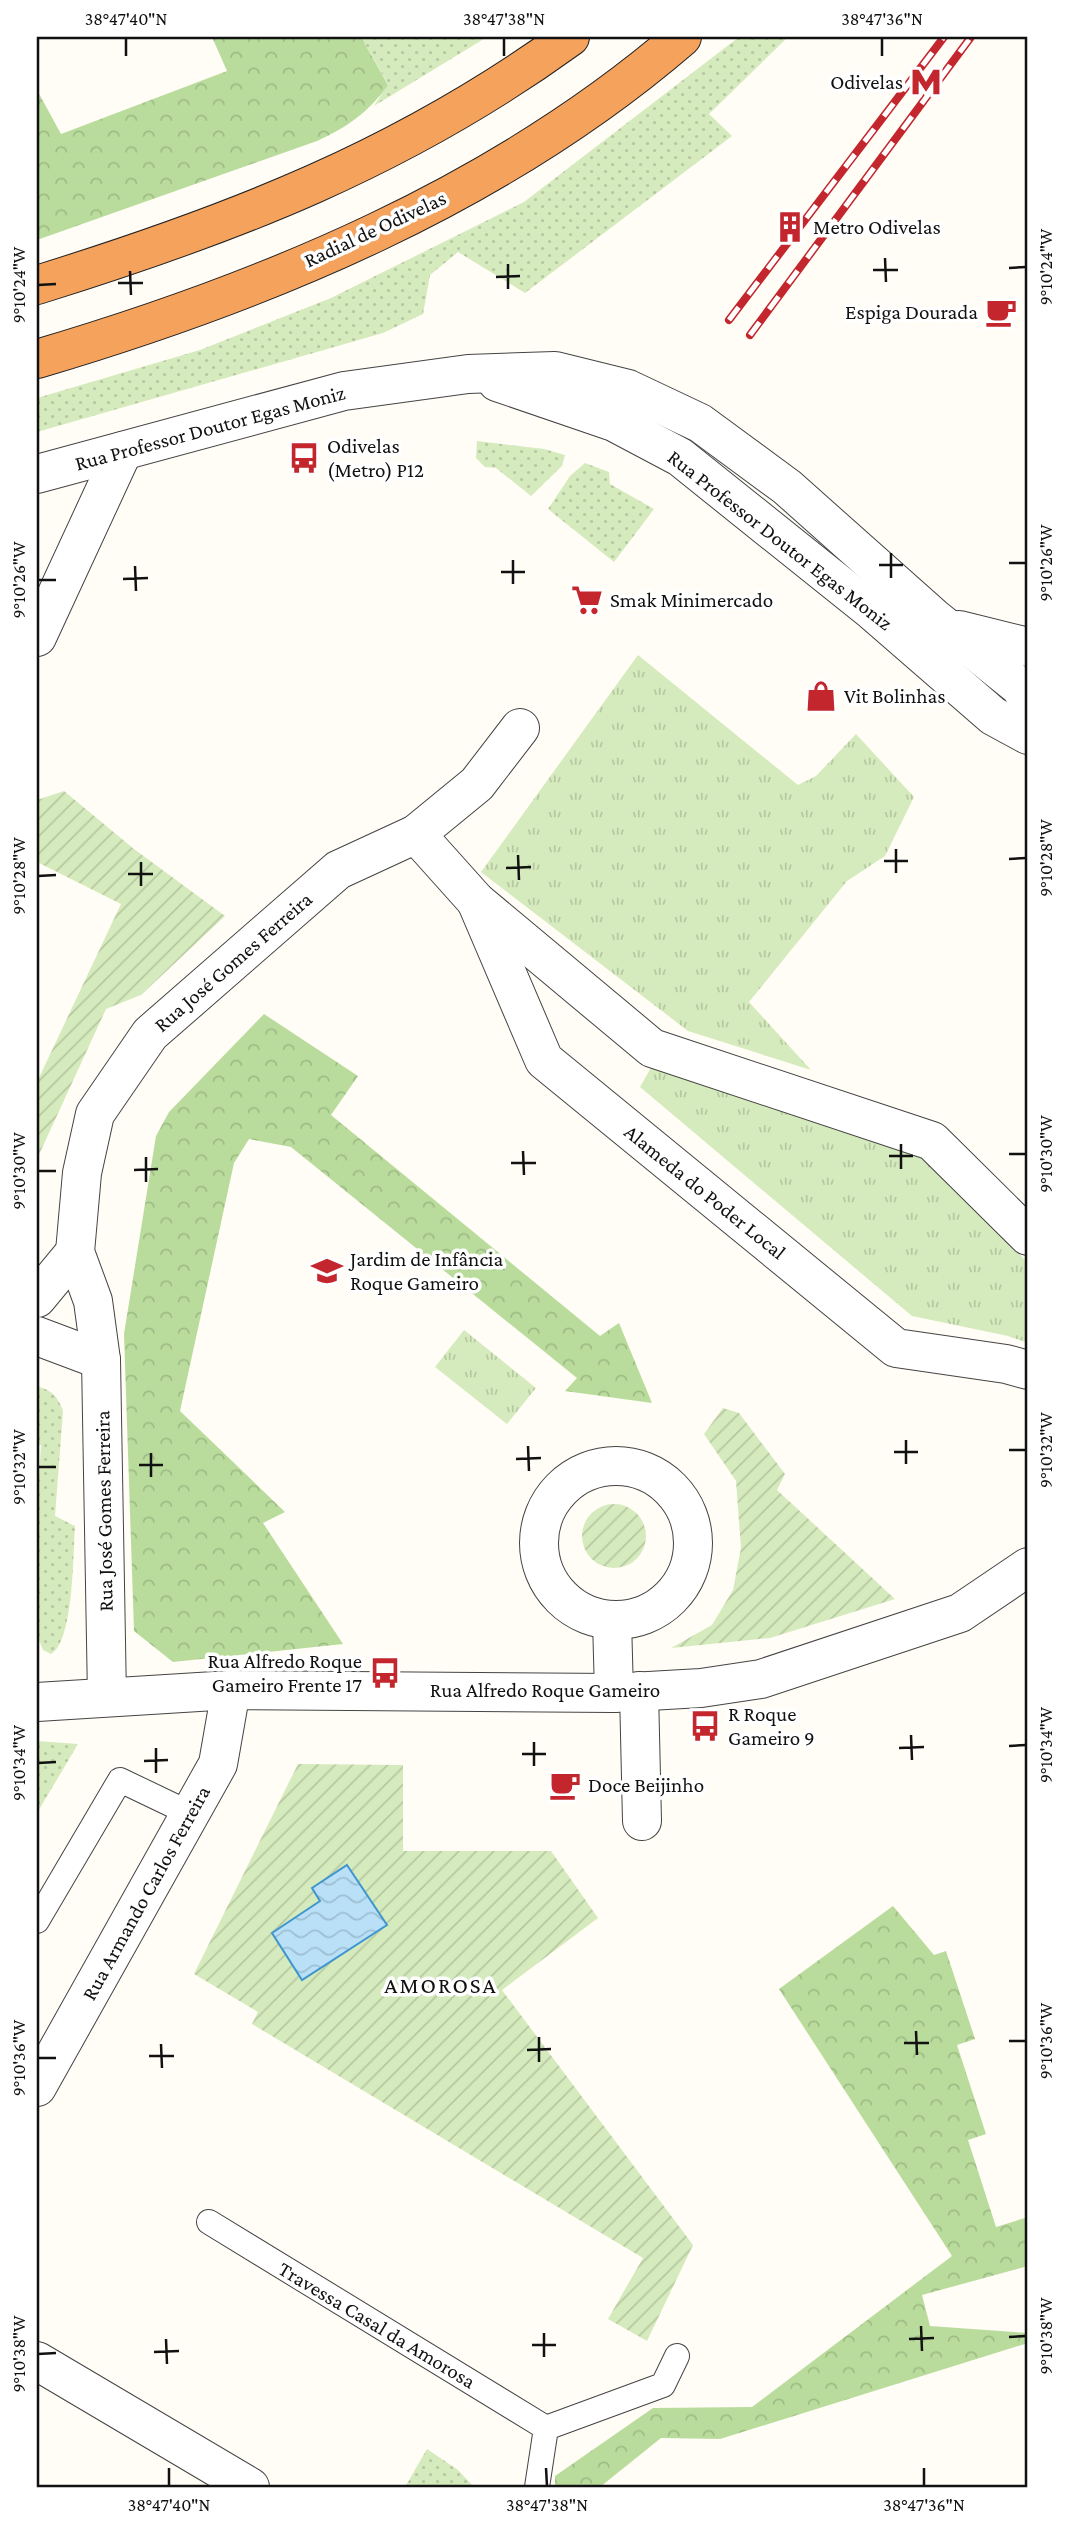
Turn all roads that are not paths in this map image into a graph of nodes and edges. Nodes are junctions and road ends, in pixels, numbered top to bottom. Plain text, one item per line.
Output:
1 (570, 37) edge
2 (682, 37) edge
3 (37, 285) edge
4 (37, 359) edge
5 (468, 374) junction
6 (123, 451) junction
7 (37, 474) edge
8 (40, 615) edge
9 (933, 617) junction
10 (1028, 647) edge
11 (1028, 700) edge
12 (520, 728) dead end
13 (1028, 735) edge
14 (416, 834) junction
15 (476, 901) junction
16 (1028, 1237) edge
17 (75, 1252) junction
18 (37, 1298) edge
19 (37, 1336) edge
20 (101, 1360) junction
21 (1028, 1370) edge
22 (1028, 1567) edge
23 (612, 1620) junction
24 (231, 1690) junction
25 (626, 1692) junction
26 (107, 1697) junction
27 (37, 1702) edge
28 (191, 1814) junction
29 (642, 1821) dead end
30 (37, 1920) edge
31 (37, 2087) edge
32 (209, 2222) dead end
33 (677, 2356) dead end
34 (37, 2361) edge
35 (546, 2428) junction
36 (250, 2487) edge
37 (537, 2487) edge

1 - 3 highway
2 - 4 highway, Radial de Odivelas
5 - 6 street, Rua Professor Doutor Egas Moniz
5 - 9 street, Rua Professor Doutor Egas Moniz
5 - 13 street, Rua Professor Doutor Egas Moniz
6 - 7 street, Rua Professor Doutor Egas Moniz
6 - 8 street
9 - 10 street
9 - 11 street, Rua Professor Doutor Egas Moniz
12 - 14 street, Rua José Gomes Ferreira
14 - 15 street, Alameda do Poder Local
14 - 17 street, Rua José Gomes Ferreira
15 - 16 street, Alameda do Poder Local
15 - 21 street, Alameda do Poder Local
17 - 18 street
17 - 20 street, Rua José Gomes Ferreira
19 - 20 street
20 - 26 street, Rua José Gomes Ferreira
22 - 25 street, Rua Alfredo Roque Gameiro
23 - 23 street
23 - 25 street
24 - 25 street, Rua Alfredo Roque Gameiro
24 - 26 street, Rua Alfredo Roque Gameiro
24 - 28 street, Rua Armando Carlos Ferreira
25 - 29 street
26 - 27 street, Rua Alfredo Roque Gameiro
28 - 30 lane
28 - 31 street, Rua Armando Carlos Ferreira
32 - 35 lane, Travessa Casal da Amorosa
33 - 35 lane
34 - 36 street
35 - 37 lane

